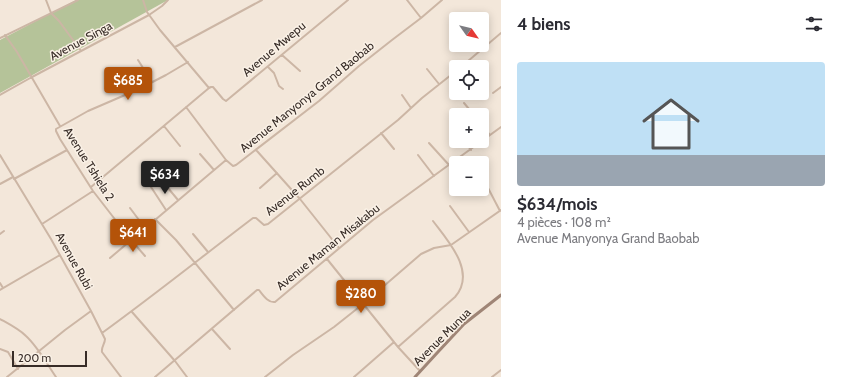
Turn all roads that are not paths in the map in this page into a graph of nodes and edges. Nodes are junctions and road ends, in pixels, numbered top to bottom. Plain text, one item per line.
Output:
1 (46, 0) edge
2 (78, 0) edge
3 (143, 0) edge
4 (168, 0) edge
5 (262, 0) edge
6 (348, 0) edge
7 (407, 0) edge
8 (442, 0) edge
9 (51, 12) junction
10 (149, 15) junction
11 (421, 18) junction
12 (501, 33) edge
13 (6, 35) junction
14 (0, 38) edge
15 (175, 47) junction
16 (81, 51) junction
17 (282, 55) junction
18 (138, 60) dead end
19 (469, 60) edge
20 (188, 62) junction
21 (268, 67) junction
22 (427, 69) dead end
23 (300, 72) dead end
24 (449, 76) edge
25 (32, 77) junction
26 (152, 82) junction
27 (439, 84) junction
28 (501, 87) edge
29 (209, 88) junction
30 (283, 88) dead end
31 (493, 93) dead end
32 (0, 95) edge
33 (402, 95) dead end
34 (464, 103) dead end
35 (186, 107) junction
36 (411, 108) junction
37 (468, 108) edge
38 (60, 126) junction
39 (164, 126) junction
40 (501, 127) edge
41 (381, 133) junction
42 (490, 135) joint
43 (429, 143) dead end
44 (180, 146) dead end
45 (394, 149) dead end
46 (67, 150) junction
47 (256, 150) junction
48 (471, 150) joint
49 (200, 154) dead end
50 (0, 155) edge
51 (418, 155) dead end
52 (462, 156) edge
53 (226, 160) junction
54 (449, 165) joint
55 (214, 170) junction
56 (277, 173) junction
57 (434, 176) junction
58 (13, 178) junction
59 (163, 182) dead end
60 (0, 184) edge
61 (91, 187) junction
62 (151, 187) dead end
63 (260, 188) dead end
64 (489, 190) edge
65 (93, 191) junction
66 (300, 199) junction
67 (178, 200) junction
68 (450, 206) dead end
69 (130, 208) dead end
70 (166, 210) junction
71 (501, 211) edge
72 (155, 219) junction
73 (433, 221) dead end
74 (42, 224) junction
75 (145, 228) junction
76 (4, 231) dead end
77 (469, 232) junction
78 (0, 234) edge
79 (193, 234) dead end
80 (131, 240) junction
81 (451, 245) junction
82 (339, 248) junction
83 (208, 252) junction
84 (60, 255) junction
85 (145, 256) dead end
86 (110, 258) dead end
87 (327, 259) junction
88 (194, 262) junction
89 (0, 283) edge
90 (3, 288) junction
91 (0, 290) edge
92 (501, 295) edge
93 (362, 304) junction
94 (234, 310) junction
95 (91, 311) junction
96 (132, 312) junction
97 (0, 319) edge
98 (212, 329) junction
99 (102, 333) junction
100 (394, 342) junction
101 (398, 347) junction
102 (0, 349) edge
103 (230, 349) dead end
104 (39, 352) junction
105 (175, 361) junction
106 (18, 369) junction
107 (501, 370) edge
108 (420, 371) junction
109 (7, 377) edge
110 (56, 377) edge
111 (121, 377) edge
112 (155, 377) edge
113 (188, 377) edge
114 (265, 377) edge
115 (354, 377) edge
116 (415, 377) edge
117 (492, 377) edge

1 - 9 street
2 - 9 street
3 - 10 street
4 - 10 street, Avenue Singa
5 - 15 street
6 - 17 street, Avenue Mwepu
7 - 11 street
8 - 11 street, Avenue Manyonya Grand Baobab
9 - 13 street
9 - 16 street
10 - 15 street
10 - 16 street, Avenue Singa
11 - 47 street, Avenue Manyonya Grand Baobab
12 - 19 street
13 - 14 street
13 - 25 street, Avenue Tshiela 2
15 - 20 street
16 - 25 street, Avenue Singa
17 - 21 street, Avenue Mwepu
17 - 23 street
18 - 26 street
20 - 26 street
20 - 29 street
21 - 29 street, Avenue Mwepu
21 - 30 street
22 - 27 street
24 - 27 street, Avenue Rumb
25 - 32 street, Avenue Singa
25 - 38 street, Avenue Tshiela 2
26 - 38 street
27 - 36 street, Avenue Rumb
28 - 31 street
29 - 35 street
33 - 36 street
34 - 37 street
35 - 39 street
35 - 53 street
36 - 41 street, Avenue Rumb
38 - 46 street, Avenue Tshiela 2
39 - 44 street
39 - 61 street
40 - 42 street, Avenue Maman Misakabu
41 - 45 street
41 - 66 street, Avenue Rumb
42 - 48 street, Avenue Maman Misakabu
43 - 54 street
46 - 58 street
46 - 61 street, Avenue Tshiela 2
47 - 53 street, Avenue Manyonya Grand Baobab
47 - 56 street
48 - 52 street, Avenue Maman Misakabu
49 - 55 street
50 - 58 street, Avenue Rubi
51 - 57 street
53 - 55 street
54 - 57 street, Avenue Maman Misakabu
55 - 67 street
56 - 63 street
56 - 66 street
57 - 82 street, Avenue Maman Misakabu
58 - 60 street
58 - 74 street, Avenue Rubi
59 - 67 street
61 - 65 street, Avenue Tshiela 2
62 - 70 street
64 - 71 street
65 - 74 street
65 - 80 street, Avenue Tshiela 2
66 - 82 street
66 - 83 street, Avenue Rumb
67 - 70 street
68 - 77 street
69 - 75 street
70 - 72 street
71 - 77 street
72 - 75 street
72 - 88 street
73 - 81 street
74 - 84 street, Avenue Rubi
75 - 80 street
76 - 78 street
77 - 81 street
79 - 83 street
80 - 85 street, Avenue Tshiela 2
80 - 86 street
81 - 93 street
81 - 101 street
82 - 87 street, Avenue Maman Misakabu
83 - 88 street, Avenue Rumb
84 - 90 street
84 - 95 street, Avenue Rubi
87 - 93 street
87 - 94 street, Avenue Maman Misakabu
88 - 94 street
88 - 96 street, Avenue Rumb
89 - 90 street
90 - 91 street
92 - 108 main road, Avenue Munua
93 - 100 street
93 - 114 street
94 - 98 street, Avenue Maman Misakabu
95 - 99 street, Avenue Rubi
95 - 104 street
96 - 99 street, Avenue Rumb
96 - 105 street
97 - 104 street
98 - 103 street
98 - 105 street, Avenue Maman Misakabu
99 - 111 street, Avenue Rubi
100 - 101 street
100 - 115 street
101 - 108 street
102 - 106 street
104 - 106 street
104 - 110 street
105 - 112 street, Avenue Maman Misakabu
105 - 113 street
106 - 109 street
107 - 117 street
108 - 116 main road, Avenue Munua

